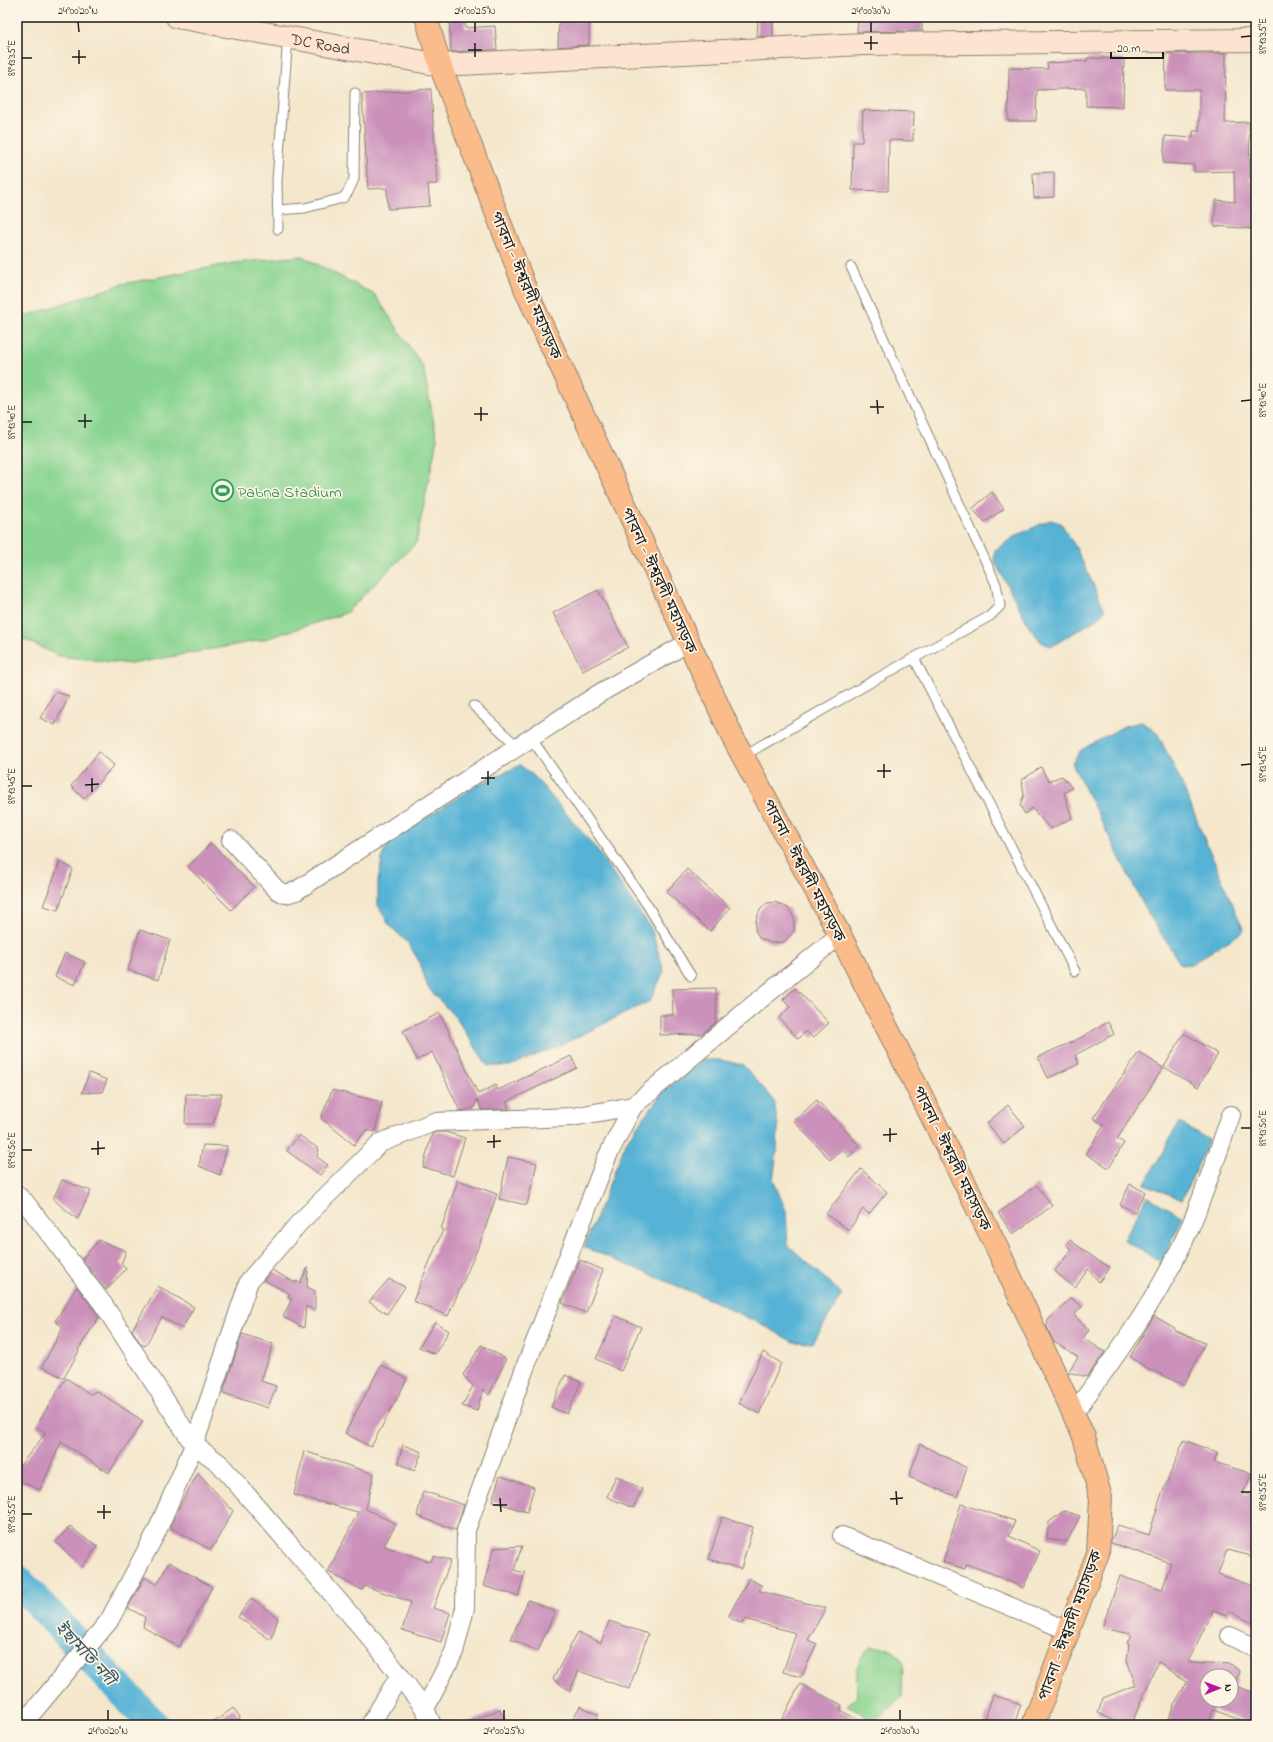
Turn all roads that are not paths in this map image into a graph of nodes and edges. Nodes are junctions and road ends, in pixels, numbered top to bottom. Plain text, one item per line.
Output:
1 (177, 17) edge
2 (426, 17) edge
3 (245, 23) edge
4 (288, 37) junction
5 (1256, 40) edge
6 (440, 65) junction
7 (355, 93) dead end
8 (278, 210) junction
9 (278, 229) dead end
10 (851, 267) dead end
11 (689, 642) junction
12 (914, 658) junction
13 (474, 706) dead end
14 (525, 742) junction
15 (743, 756) junction
16 (231, 840) dead end
17 (840, 935) junction
18 (1075, 971) dead end
19 (691, 976) dead end
20 (633, 1106) junction
21 (1231, 1115) dead end
22 (17, 1195) edge
23 (1073, 1414) junction
24 (194, 1445) junction
25 (842, 1536) dead end
26 (1069, 1630) junction
27 (1230, 1636) dead end
28 (1256, 1648) edge
29 (400, 1675) junction
30 (429, 1717) edge
31 (22, 1725) edge
32 (370, 1725) edge
33 (1033, 1725) edge

1 - 3 street, DC Road
2 - 6 main road, পাবনা - ঈশ্বরদী মহাসড়ক
3 - 4 street, DC Road
4 - 6 street, DC Road
4 - 8 lane
5 - 6 street, DC Road
6 - 11 main road, পাবনা - ঈশ্বরদী মহাসড়ক
7 - 8 lane
8 - 9 lane
10 - 12 lane
11 - 14 street
11 - 15 main road, পাবনা - ঈশ্বরদী মহাসড়ক
12 - 15 lane
12 - 18 lane
13 - 14 lane
14 - 16 street
14 - 19 lane
15 - 17 main road, পাবনা - ঈশ্বরদী মহাসড়ক
17 - 20 street
17 - 23 main road, পাবনা - ঈশ্বরদী মহাসড়ক
20 - 24 street
20 - 30 street
21 - 23 street
22 - 24 street
23 - 26 main road, পাবনা - ঈশ্বরদী মহাসড়ক
24 - 29 street
24 - 31 street
25 - 26 street
26 - 33 main road, পাবনা - ঈশ্বরদী মহাসড়ক
27 - 28 street
29 - 30 street
29 - 32 street

